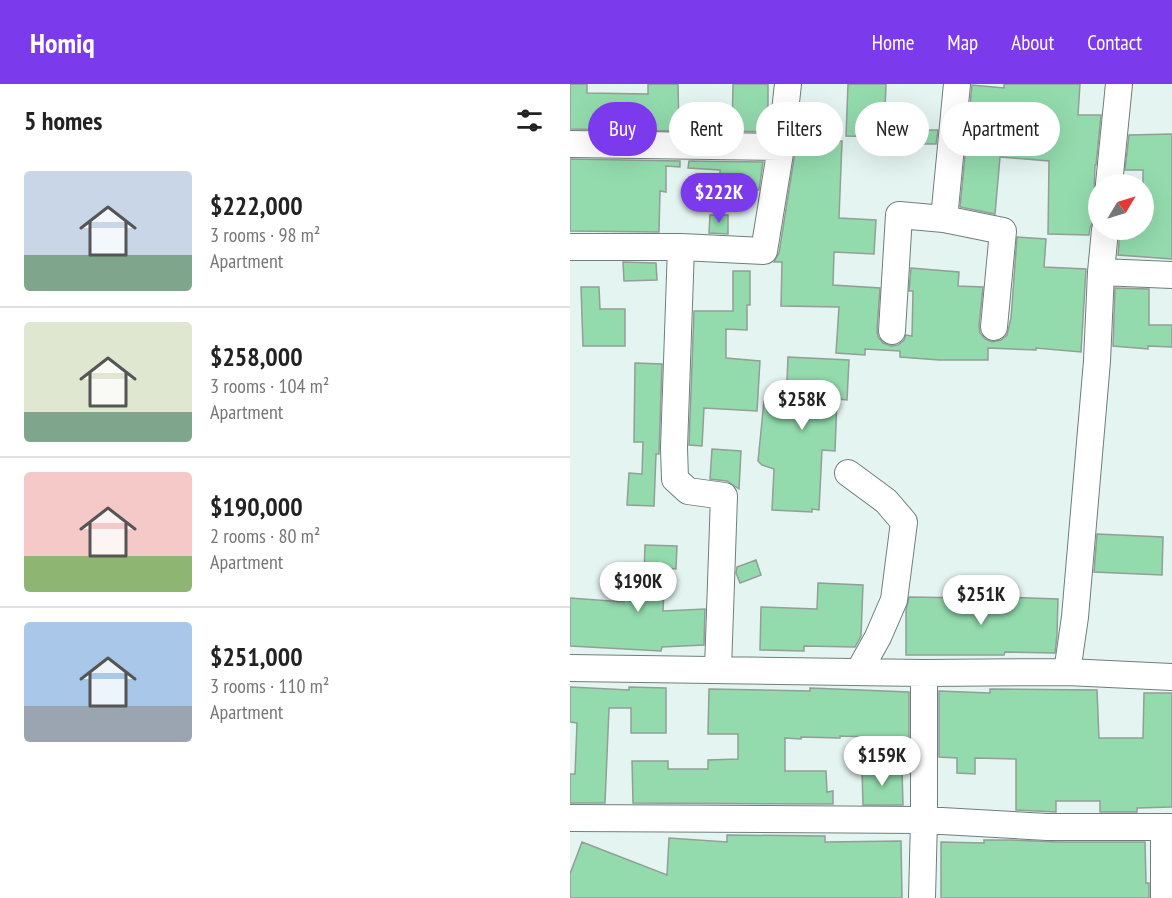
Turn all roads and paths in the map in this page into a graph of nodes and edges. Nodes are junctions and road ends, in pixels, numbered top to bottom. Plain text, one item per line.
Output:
1 (788, 84) edge
2 (957, 84) edge
3 (1119, 84) edge
4 (786, 102) edge
5 (570, 144) edge
6 (756, 147) edge
7 (780, 156) edge
8 (1110, 174) edge
9 (944, 219) junction
10 (1104, 240) edge
11 (681, 247) junction
12 (570, 248) edge
13 (570, 265) edge
14 (1101, 272) junction
15 (1172, 275) edge
16 (994, 327) dead end
17 (892, 331) dead end
18 (848, 473) dead end
19 (570, 668) edge
20 (718, 669) junction
21 (859, 671) junction
22 (1067, 672) junction
23 (924, 673) junction
24 (1172, 677) edge
25 (570, 819) edge
26 (924, 820) junction
27 (1168, 827) edge
28 (922, 898) edge
29 (1164, 898) edge

1 - 4 street
2 - 9 street
3 - 8 street
5 - 6 street
7 - 11 street
9 - 16 street
9 - 17 street
10 - 14 street
11 - 12 street
11 - 20 street
12 - 13 street
14 - 15 street
14 - 22 street
18 - 21 street
19 - 20 street
20 - 21 street
21 - 23 street
22 - 23 street
22 - 24 street
23 - 26 street
25 - 26 street
26 - 27 street
26 - 28 street
27 - 29 street

